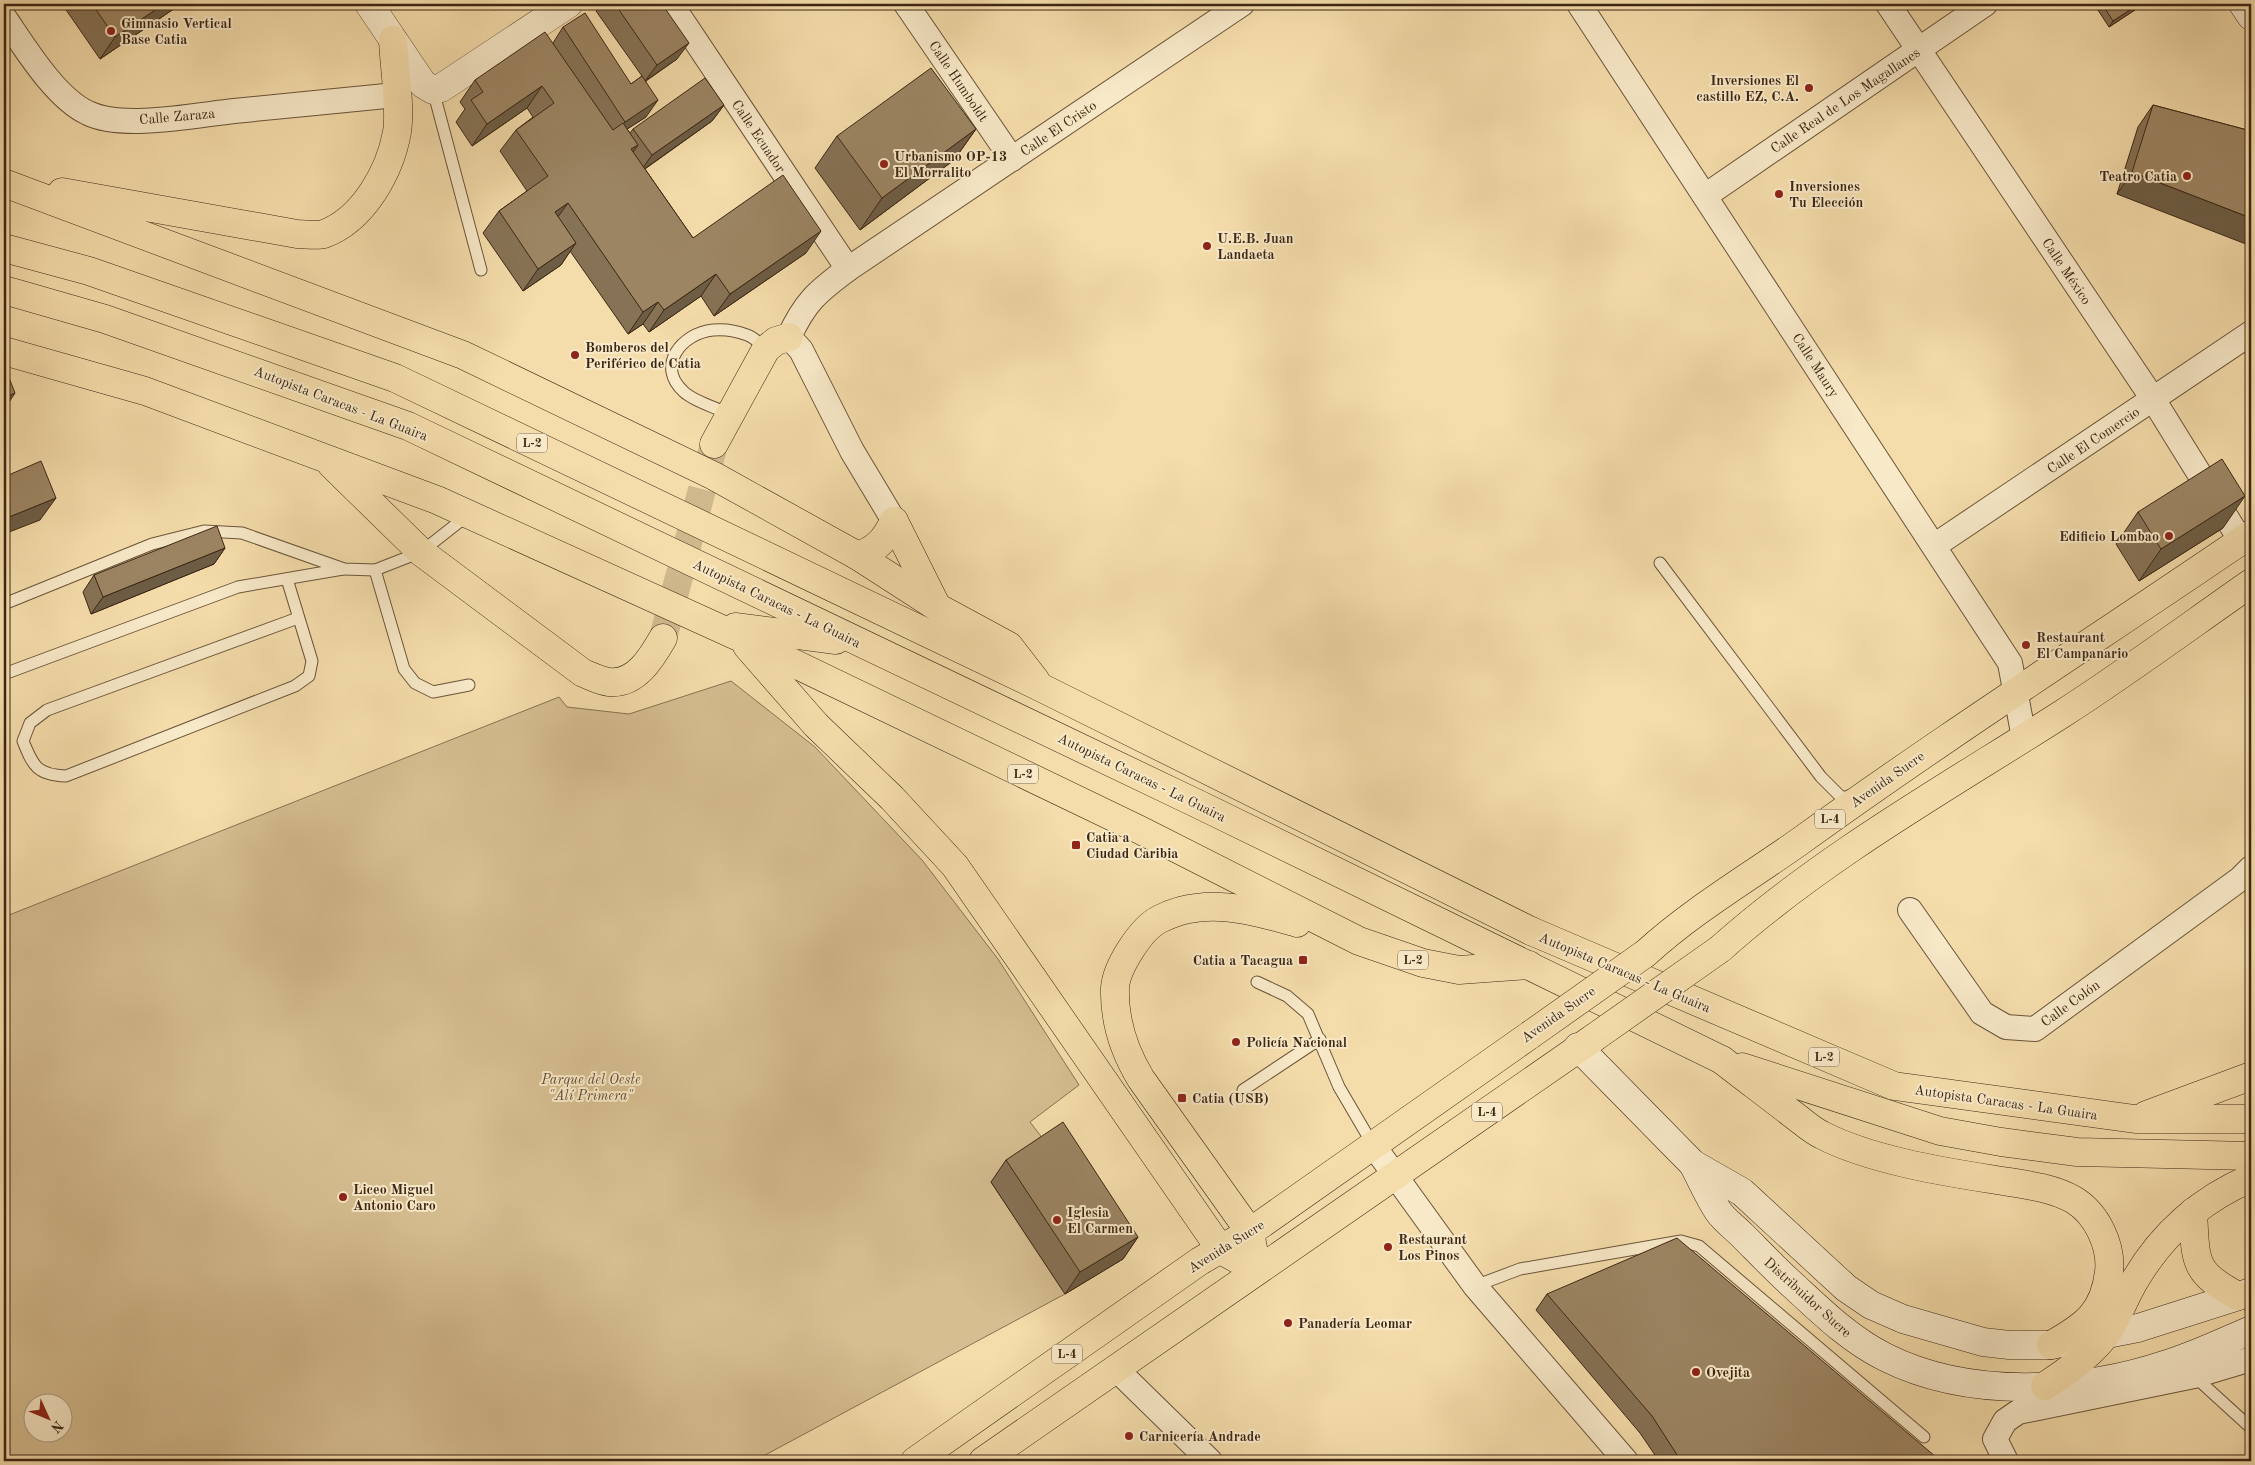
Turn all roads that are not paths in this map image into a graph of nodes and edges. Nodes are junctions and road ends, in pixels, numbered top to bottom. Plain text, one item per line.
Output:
1 (369, 4) edge
2 (568, 4) edge
3 (671, 4) edge
4 (906, 4) edge
5 (1242, 4) edge
6 (1579, 4) edge
7 (1888, 4) edge
8 (1986, 4) edge
9 (2243, 4) edge
10 (2251, 16) edge
11 (4, 17) edge
12 (393, 40) junction
13 (1919, 50) junction
14 (433, 90) junction
15 (396, 95) junction
16 (1012, 159) junction
17 (4, 182) edge
18 (1704, 196) junction
19 (4, 248) edge
20 (848, 269) junction
21 (481, 270) dead end
22 (4, 290) edge
23 (2251, 333) edge
24 (777, 343) junction
25 (4, 350) edge
26 (2153, 399) junction
27 (729, 414) junction
28 (714, 444) tunnel mouth
29 (323, 456) junction
30 (470, 514) junction
31 (894, 521) junction
32 (2246, 537) edge
33 (1934, 546) junction
34 (421, 552) junction
35 (858, 556) junction
36 (1660, 563) dead end
37 (344, 569) junction
38 (375, 570) junction
39 (287, 579) junction
40 (2251, 583) edge
41 (4, 604) edge
42 (937, 607) junction
43 (298, 618) junction
44 (711, 624) junction
45 (739, 637) junction
46 (663, 638) tunnel mouth
47 (863, 644) junction
48 (4, 674) edge
49 (469, 685) dead end
50 (1040, 687) junction
51 (2016, 690) junction
52 (2024, 738) junction
53 (1871, 790) junction
54 (2251, 868) edge
55 (1910, 910) dead end
56 (1359, 941) junction
57 (1530, 965) junction
58 (1257, 982) dead end
59 (1320, 1039) junction
60 (1587, 1042) junction
61 (1722, 1060) junction
62 (2251, 1076) edge
63 (1243, 1090) dead end
64 (2251, 1119) edge
65 (2135, 1120) junction
66 (1373, 1145) junction
67 (2251, 1156) edge
68 (1693, 1164) junction
69 (1395, 1177) junction
70 (2251, 1178) edge
71 (2193, 1212) junction
72 (1250, 1232) junction
73 (1221, 1250) junction
74 (1257, 1270) junction
75 (1475, 1286) junction
76 (2245, 1294) edge
77 (2251, 1330) edge
78 (2105, 1335) junction
79 (2051, 1345) junction
80 (2251, 1359) edge
81 (1116, 1369) junction
82 (2194, 1376) junction
83 (2045, 1386) junction
84 (2251, 1428) edge
85 (1924, 1437) dead end
86 (1622, 1455) edge
87 (915, 1461) edge
88 (983, 1461) edge
89 (1210, 1461) edge
90 (2006, 1461) edge

1 - 12 main road
2 - 14 main road
3 - 20 street, Calle Ecuador
4 - 16 street, Calle Humboldt
5 - 16 street, Calle El Cristo
6 - 18 street, Calle Maury
7 - 13 street, Calle México
8 - 13 street, Calle Real de Los Magallanes
9 - 10 main road
11 - 15 street, Calle Zaraza
12 - 14 main road
12 - 15 main road
13 - 18 street, Calle Real de Los Magallanes
13 - 26 street, Calle México
14 - 21 lane
15 - 17 main road
16 - 20 street, Calle El Cristo
17 - 35 main road, Autopista Caracas - La Guaira / L-2
18 - 33 street, Calle Maury
19 - 50 main road, Autopista Caracas - La Guaira / L-2
20 - 24 street, Calle El Cristo
22 - 47 main road, Autopista Caracas - La Guaira / L-2
23 - 26 street, Calle El Comercio
24 - 27 main road
24 - 27 lane
24 - 31 street
25 - 29 main road, L-2
26 - 32 street, Calle México
26 - 33 street, Calle El Comercio
27 - 28 main road
29 - 30 main road, L-2
29 - 34 main road
30 - 34 lane
30 - 44 main road, L-2
31 - 35 main road
31 - 42 main road
32 - 51 main road, Avenida Sucre / L-4
33 - 51 street, Calle Maury
34 - 38 lane
34 - 46 main road
35 - 42 main road, Autopista Caracas - La Guaira / L-2
36 - 53 lane
37 - 38 lane
37 - 39 lane
37 - 41 lane
38 - 49 lane
39 - 43 lane
39 - 48 lane
40 - 52 main road, L-4
42 - 50 main road, Autopista Caracas - La Guaira / L-2
43 - 43 lane
44 - 45 main road, L-2
44 - 47 main road, L-2
45 - 56 main road, L-2
45 - 73 main road
47 - 57 main road, Autopista Caracas - La Guaira / L-2
50 - 65 main road, Autopista Caracas - La Guaira / L-2
51 - 52 street, Calle Maury
51 - 53 main road, Avenida Sucre / L-4
52 - 60 main road, L-4, bridge
53 - 66 main road, Avenida Sucre / L-4, bridge
54 - 55 street, Calle Colón
56 - 57 main road, L-2
56 - 72 main road
57 - 61 main road, Autopista Caracas - La Guaira / L-2
58 - 59 lane
59 - 63 lane
59 - 66 lane
60 - 68 main road, Distribuidor Sucre
60 - 69 main road, L-4
61 - 67 main road, Autopista Caracas - La Guaira / L-2
61 - 79 main road
62 - 65 main road
64 - 65 main road, Autopista Caracas - La Guaira / L-2
66 - 69 street
66 - 72 main road, Avenida Sucre / L-4
68 - 79 main road, Distribuidor Sucre
68 - 83 main road, Distribuidor Sucre
69 - 74 main road, L-4
69 - 75 street
70 - 71 main road
71 - 76 main road
71 - 78 main road
72 - 73 main road, Avenida Sucre / L-4
72 - 74 main road
73 - 74 main road
73 - 87 main road, Avenida Sucre / L-4
74 - 81 main road, L-4
75 - 85 lane
75 - 86 street
76 - 78 main road, Distribuidor Sucre
77 - 83 main road, Distribuidor Sucre
78 - 79 main road, Distribuidor Sucre
78 - 83 main road
80 - 82 street
81 - 88 main road, L-4
81 - 89 street
82 - 84 lane
82 - 90 street

